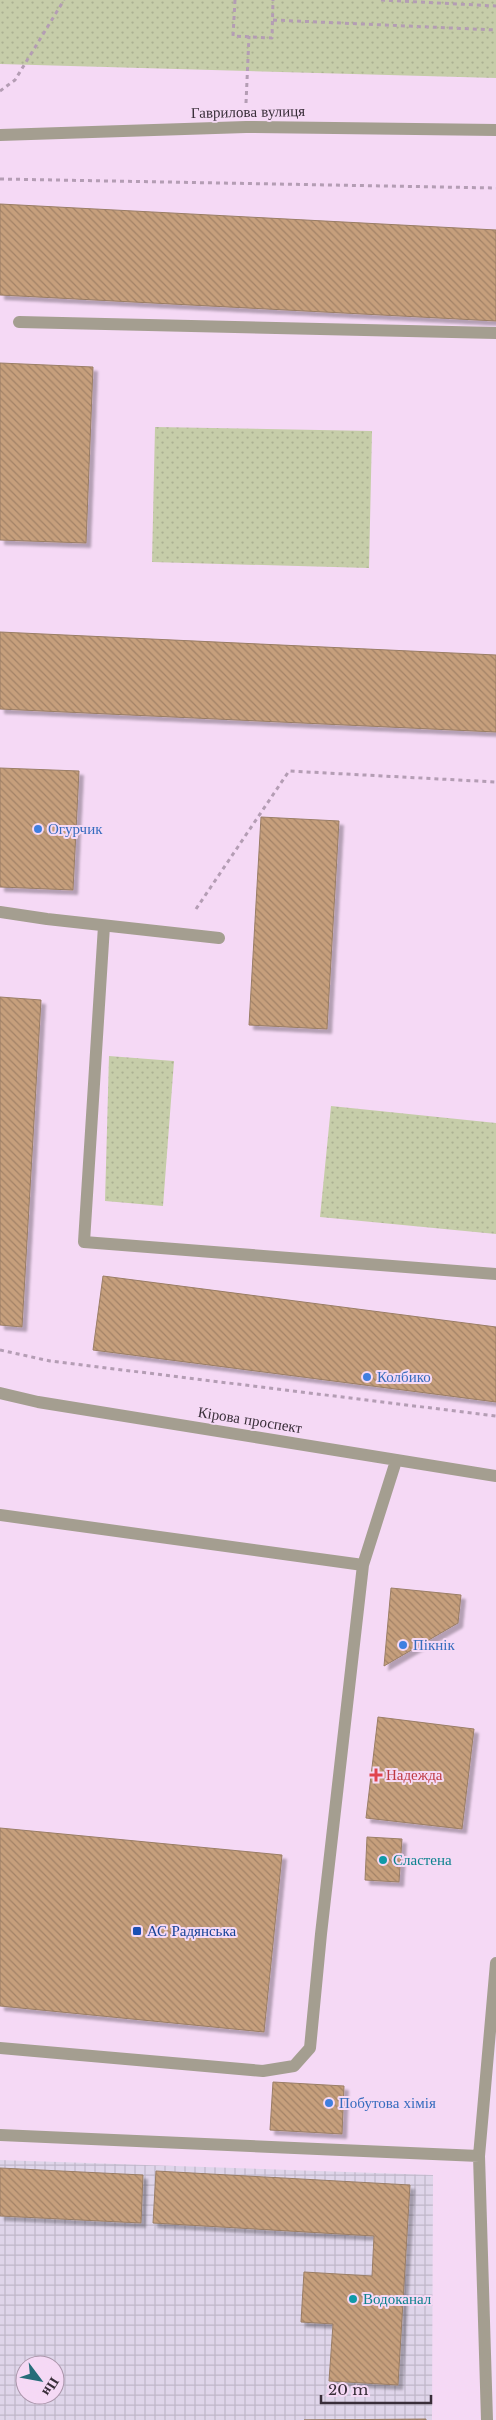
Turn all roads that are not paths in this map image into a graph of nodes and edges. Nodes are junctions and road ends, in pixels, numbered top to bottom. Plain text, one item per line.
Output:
1 (496, 130) edge
2 (0, 135) edge
3 (19, 322) dead end
4 (496, 333) edge
5 (0, 912) edge
6 (104, 926) junction
7 (218, 938) dead end
8 (496, 1274) edge
9 (0, 1393) edge
10 (396, 1461) junction
11 (496, 1476) edge
12 (0, 1515) edge
13 (363, 1565) junction
14 (496, 1963) edge
15 (0, 2048) edge
16 (0, 2136) edge
17 (480, 2156) junction
18 (487, 2420) edge

1 - 2 street, Гаврилова вулиця
3 - 4 street
5 - 6 street
6 - 7 street
6 - 8 street
9 - 10 street, Кірова проспект
10 - 11 street, Кірова проспект
10 - 13 street
12 - 13 street
13 - 15 street
14 - 17 street
16 - 17 street
17 - 18 street

